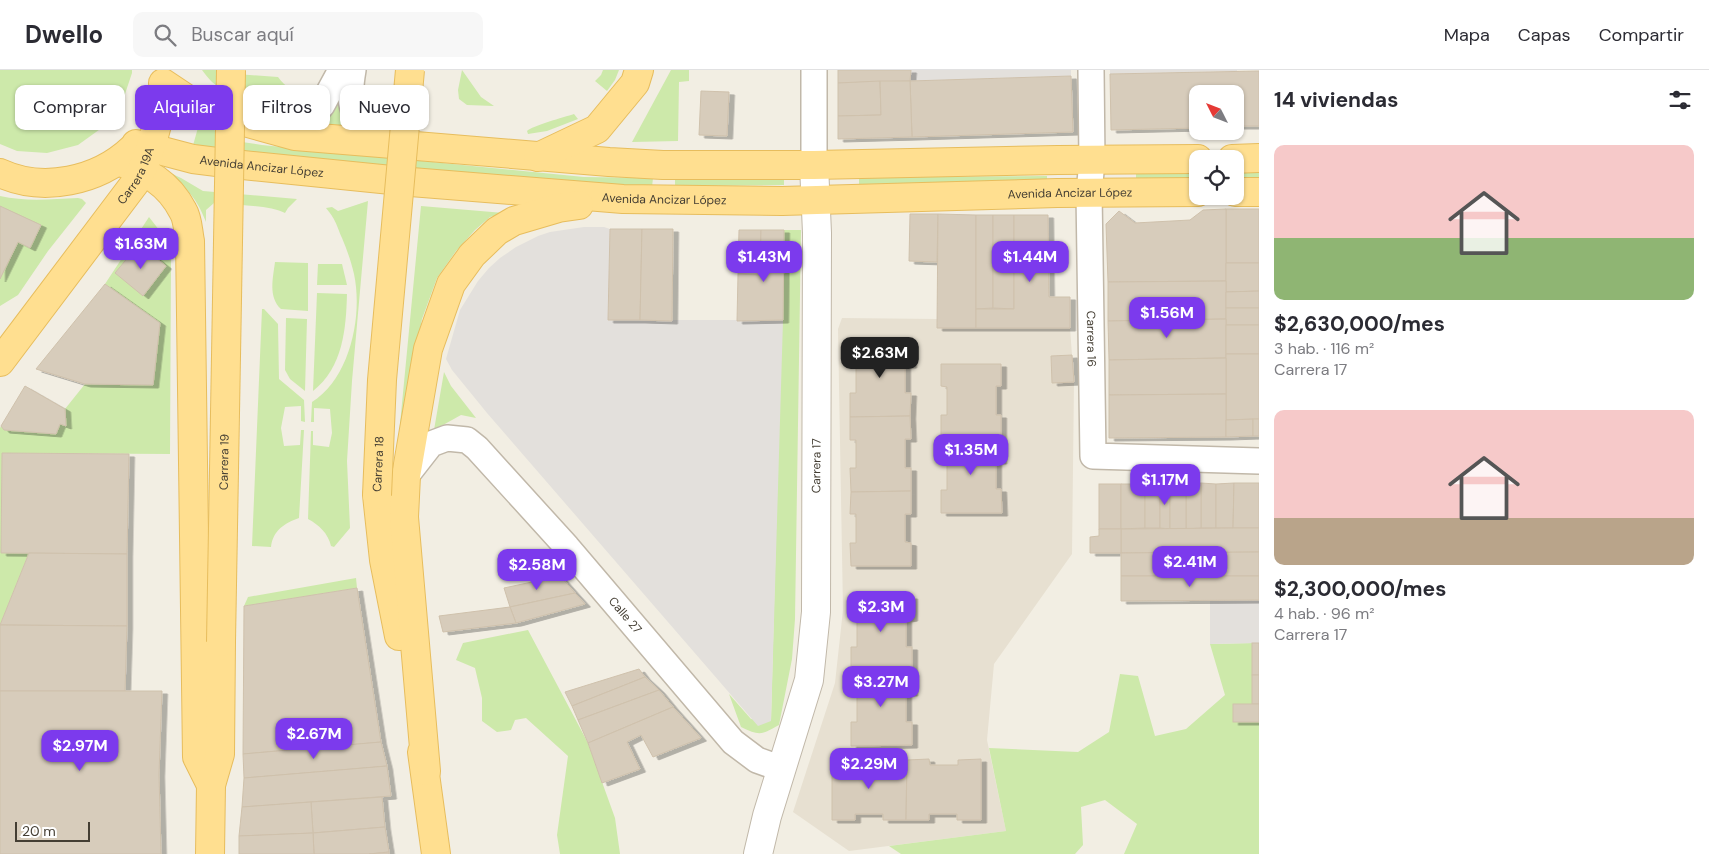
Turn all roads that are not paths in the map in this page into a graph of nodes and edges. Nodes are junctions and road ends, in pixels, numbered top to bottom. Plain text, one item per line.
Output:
1 (231, 70) edge
2 (341, 70) edge
3 (353, 70) edge
4 (410, 70) edge
5 (814, 70) edge
6 (1091, 70) edge
7 (637, 76) edge
8 (162, 84) edge
9 (295, 136) junction
10 (380, 143) junction
11 (137, 156) junction
12 (538, 157) junction
13 (1259, 158) edge
14 (1189, 159) edge
15 (1244, 159) edge
16 (1092, 161) junction
17 (814, 166) junction
18 (0, 173) edge
19 (1189, 192) edge
20 (1244, 192) edge
21 (1259, 192) edge
22 (1089, 193) junction
23 (816, 199) junction
24 (623, 200) junction
25 (29, 323) junction
26 (0, 335) edge
27 (0, 362) edge
28 (1259, 460) edge
29 (406, 476) junction
30 (782, 769) junction
31 (426, 771) junction
32 (211, 785) junction
33 (210, 854) edge
34 (436, 854) edge
35 (758, 854) edge

1 - 32 main road, Carrera 19, bridge
2 - 9 street
3 - 10 street
4 - 31 main road, Carrera 18, bridge
5 - 17 street, Carrera 17
6 - 16 street, Carrera 16
7 - 12 main road
8 - 9 main road
8 - 11 main road, Carrera 19A
9 - 10 main road
10 - 12 main road
11 - 18 main road
11 - 24 main road, Avenida Ancizar López
11 - 25 main road, Carrera 19A
11 - 32 main road
12 - 17 main road
13 - 15 main road
14 - 16 main road
16 - 17 main road
16 - 22 street, Carrera 16
17 - 23 street, Carrera 17
19 - 22 main road, Avenida Ancizar López
20 - 21 main road
22 - 23 main road, Avenida Ancizar López
22 - 28 street, Carrera 16
23 - 24 main road, Avenida Ancizar López
23 - 30 street, Carrera 17
24 - 29 main road
25 - 26 main road
25 - 27 main road, Carrera 19A
29 - 30 street, Calle 27
29 - 31 main road
30 - 35 street, Carrera 17
31 - 34 main road, Carrera 18
32 - 33 main road, Carrera 19

